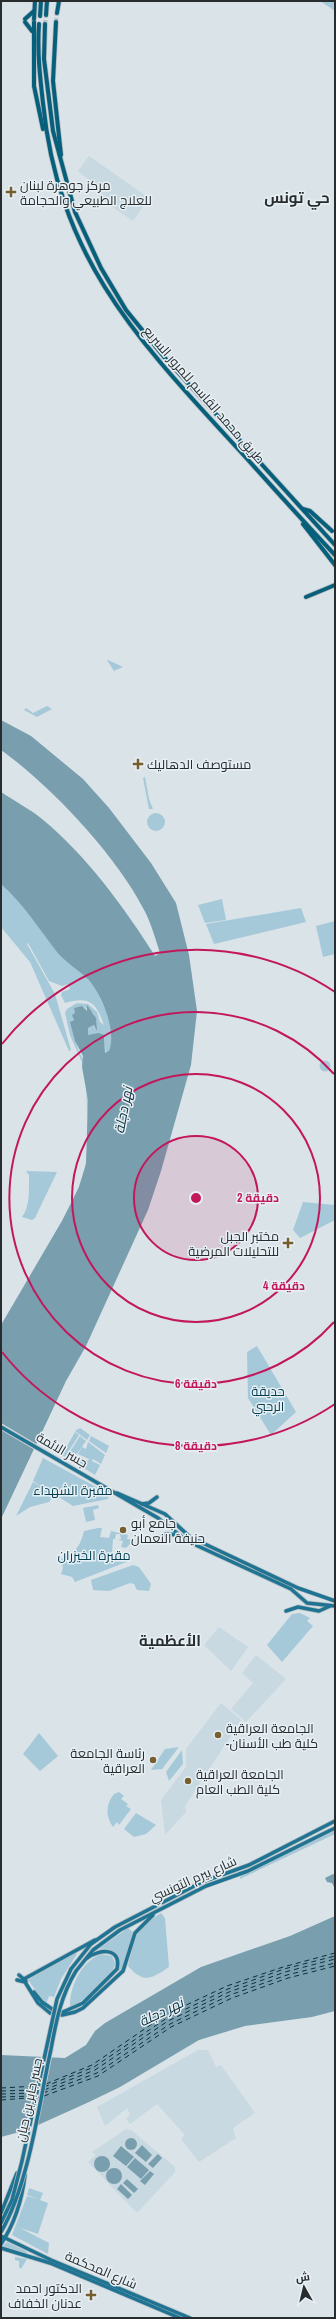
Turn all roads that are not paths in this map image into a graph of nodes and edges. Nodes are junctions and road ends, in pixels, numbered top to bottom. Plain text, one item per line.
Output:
1 (35, 1) edge
2 (41, 1) edge
3 (47, 1) edge
4 (59, 1) edge
5 (34, 9) junction
6 (57, 13) tunnel mouth
7 (46, 15) tunnel mouth
8 (40, 16) tunnel mouth
9 (56, 22) tunnel mouth
10 (39, 24) tunnel mouth
11 (45, 24) tunnel mouth
12 (33, 33) junction
13 (49, 148) junction
14 (61, 166) junction
15 (282, 498) junction
16 (303, 509) junction
17 (332, 532) dead end
18 (335, 545) edge
19 (335, 555) edge
20 (335, 564) edge
21 (335, 585) edge
22 (306, 597) dead end
23 (1, 1427) edge
24 (112, 1491) junction
25 (157, 1497) dead end
26 (140, 1504) junction
27 (162, 1512) junction
28 (168, 1517) junction
29 (158, 1518) junction
30 (164, 1522) junction
31 (179, 1536) junction
32 (158, 1539) dead end
33 (335, 1601) edge
34 (330, 1605) junction
35 (335, 1606) edge
36 (286, 1611) dead end
37 (335, 1821) edge
38 (335, 1828) edge
39 (165, 1907) junction
40 (98, 1939) junction
41 (80, 1964) junction
42 (71, 1969) joint
43 (76, 1971) joint
44 (19, 1975) dead end
45 (24, 1979) junction
46 (17, 1980) dead end
47 (24, 2161) junction
48 (1, 2213) edge
49 (1, 2223) edge
50 (1, 2232) edge
51 (3, 2237) edge
52 (1, 2244) edge
53 (1, 2248) edge
54 (180, 2318) edge
55 (190, 2318) edge

1 - 5 highway
2 - 8 highway
3 - 7 highway
4 - 6 highway
5 - 12 highway
5 - 12 highway
9 - 14 highway
10 - 13 highway, طريق محمد القاسم للمرور السريع
11 - 14 highway, طريق محمد القاسم للمرور السريع
12 - 13 highway
13 - 15 highway, طريق محمد القاسم للمرور السريع
14 - 16 highway, طريق محمد القاسم للمرور السريع
15 - 19 highway, طريق محمد القاسم للمرور السريع
15 - 20 highway
16 - 17 highway
16 - 18 highway, طريق محمد القاسم للمرور السريع
21 - 22 highway
23 - 24 main road, جسر الائمة
24 - 26 main road
24 - 29 main road
25 - 26 main road
26 - 27 main road
27 - 28 main road
27 - 29 main road
28 - 30 main road
28 - 33 main road
29 - 30 main road
30 - 31 main road
31 - 32 main road
31 - 34 main road
34 - 35 main road
34 - 36 main road
37 - 40 main road, شارع بيرم التونسي
38 - 39 main road, شارع بيرم التونسي
39 - 41 main road, شارع بيرم التونسي
39 - 41 main road
40 - 42 main road, شارع بيرم التونسي
40 - 45 main road
41 - 43 main road, شارع بيرم التونسي
42 - 47 main road, جسر جابر بن حيان, bridge
43 - 47 main road, جسر جابر بن حيان, bridge
44 - 45 main road
45 - 46 main road
47 - 48 main road, bridge
47 - 49 main road, جسر جابر بن حيان, bridge
47 - 50 main road, جسر جابر بن حيان, bridge
47 - 51 main road, bridge
51 - 52 main road
51 - 55 main road, شارع المحكمة
53 - 54 main road, شارع المحكمة

